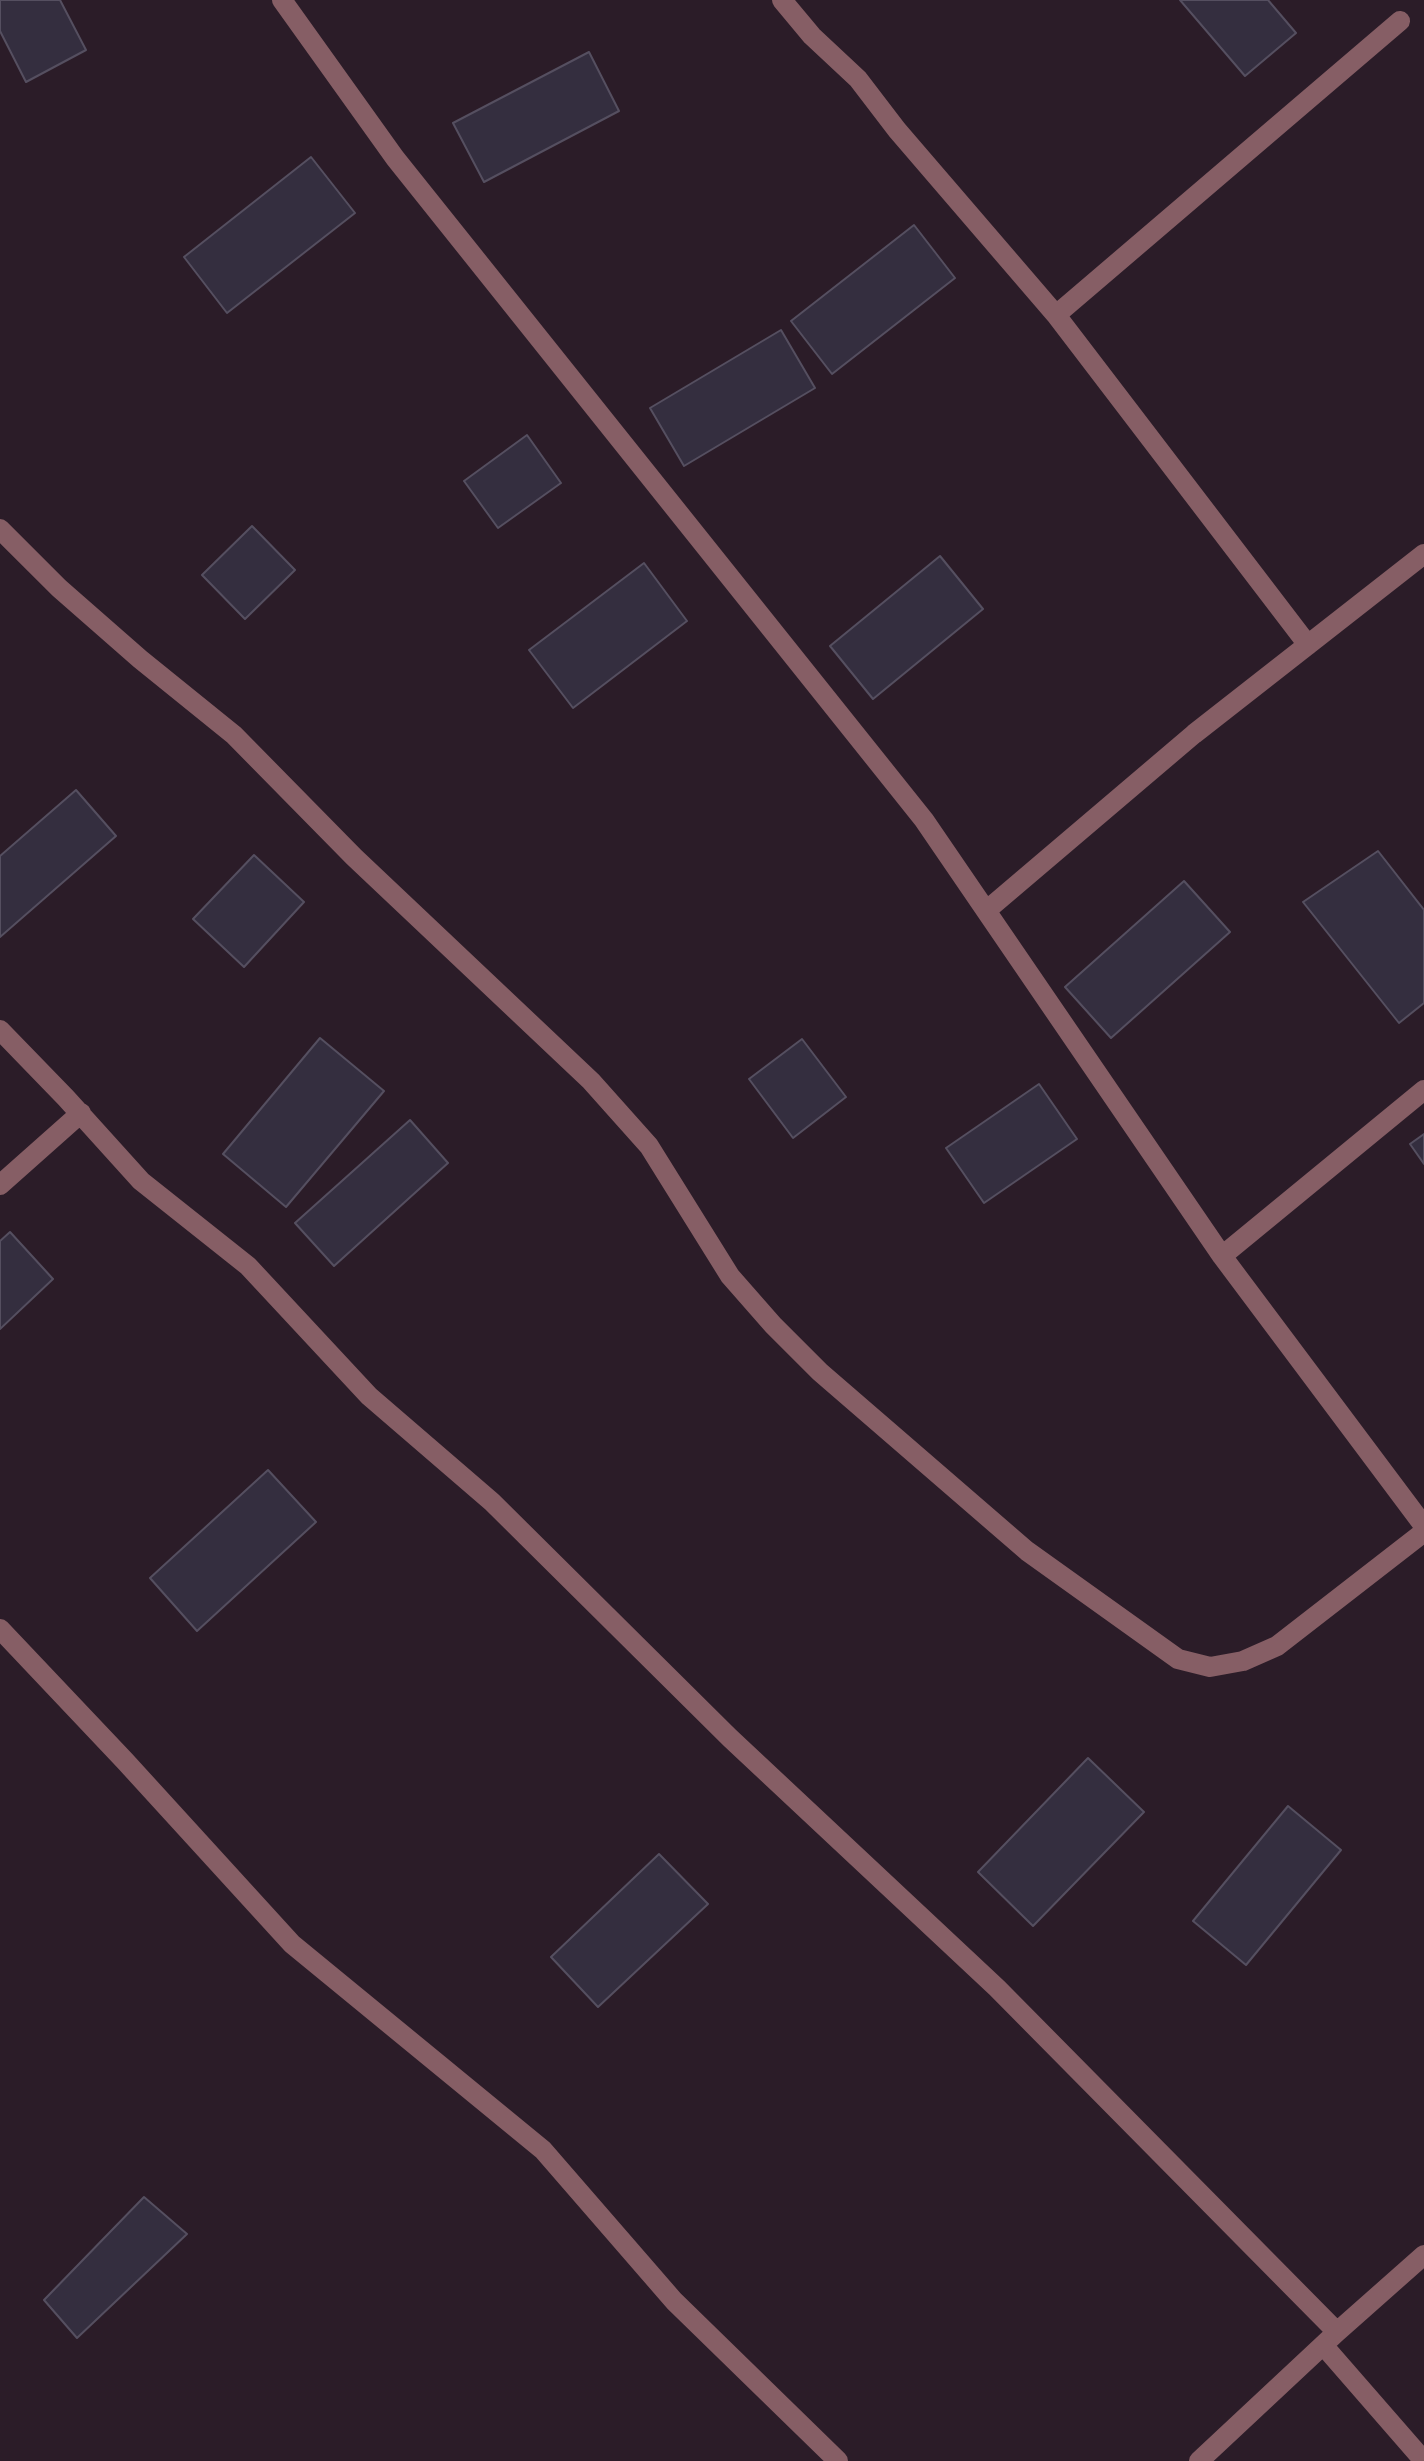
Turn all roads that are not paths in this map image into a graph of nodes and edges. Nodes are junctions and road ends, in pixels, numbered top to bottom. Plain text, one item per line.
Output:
1 (282, 0) edge
2 (782, 0) edge
3 (1400, 21) dead end
4 (1056, 315) junction
5 (0, 529) edge
6 (1424, 554) edge
7 (1308, 645) junction
8 (987, 910) junction
9 (0, 1030) edge
10 (1424, 1090) edge
11 (81, 1113) junction
12 (0, 1185) edge
13 (1222, 1256) junction
14 (1424, 1529) edge
15 (0, 1629) edge
16 (1424, 2255) edge
17 (1330, 2339) junction
18 (838, 2461) edge
19 (1199, 2461) edge
20 (1424, 2461) edge

1 - 8 street
2 - 4 street
3 - 4 street
4 - 7 street
5 - 14 street
6 - 7 street
7 - 8 street
8 - 13 street
9 - 11 street
10 - 13 street
11 - 12 street
11 - 17 street
13 - 14 street
15 - 18 street
16 - 17 street
17 - 19 street
17 - 20 street

